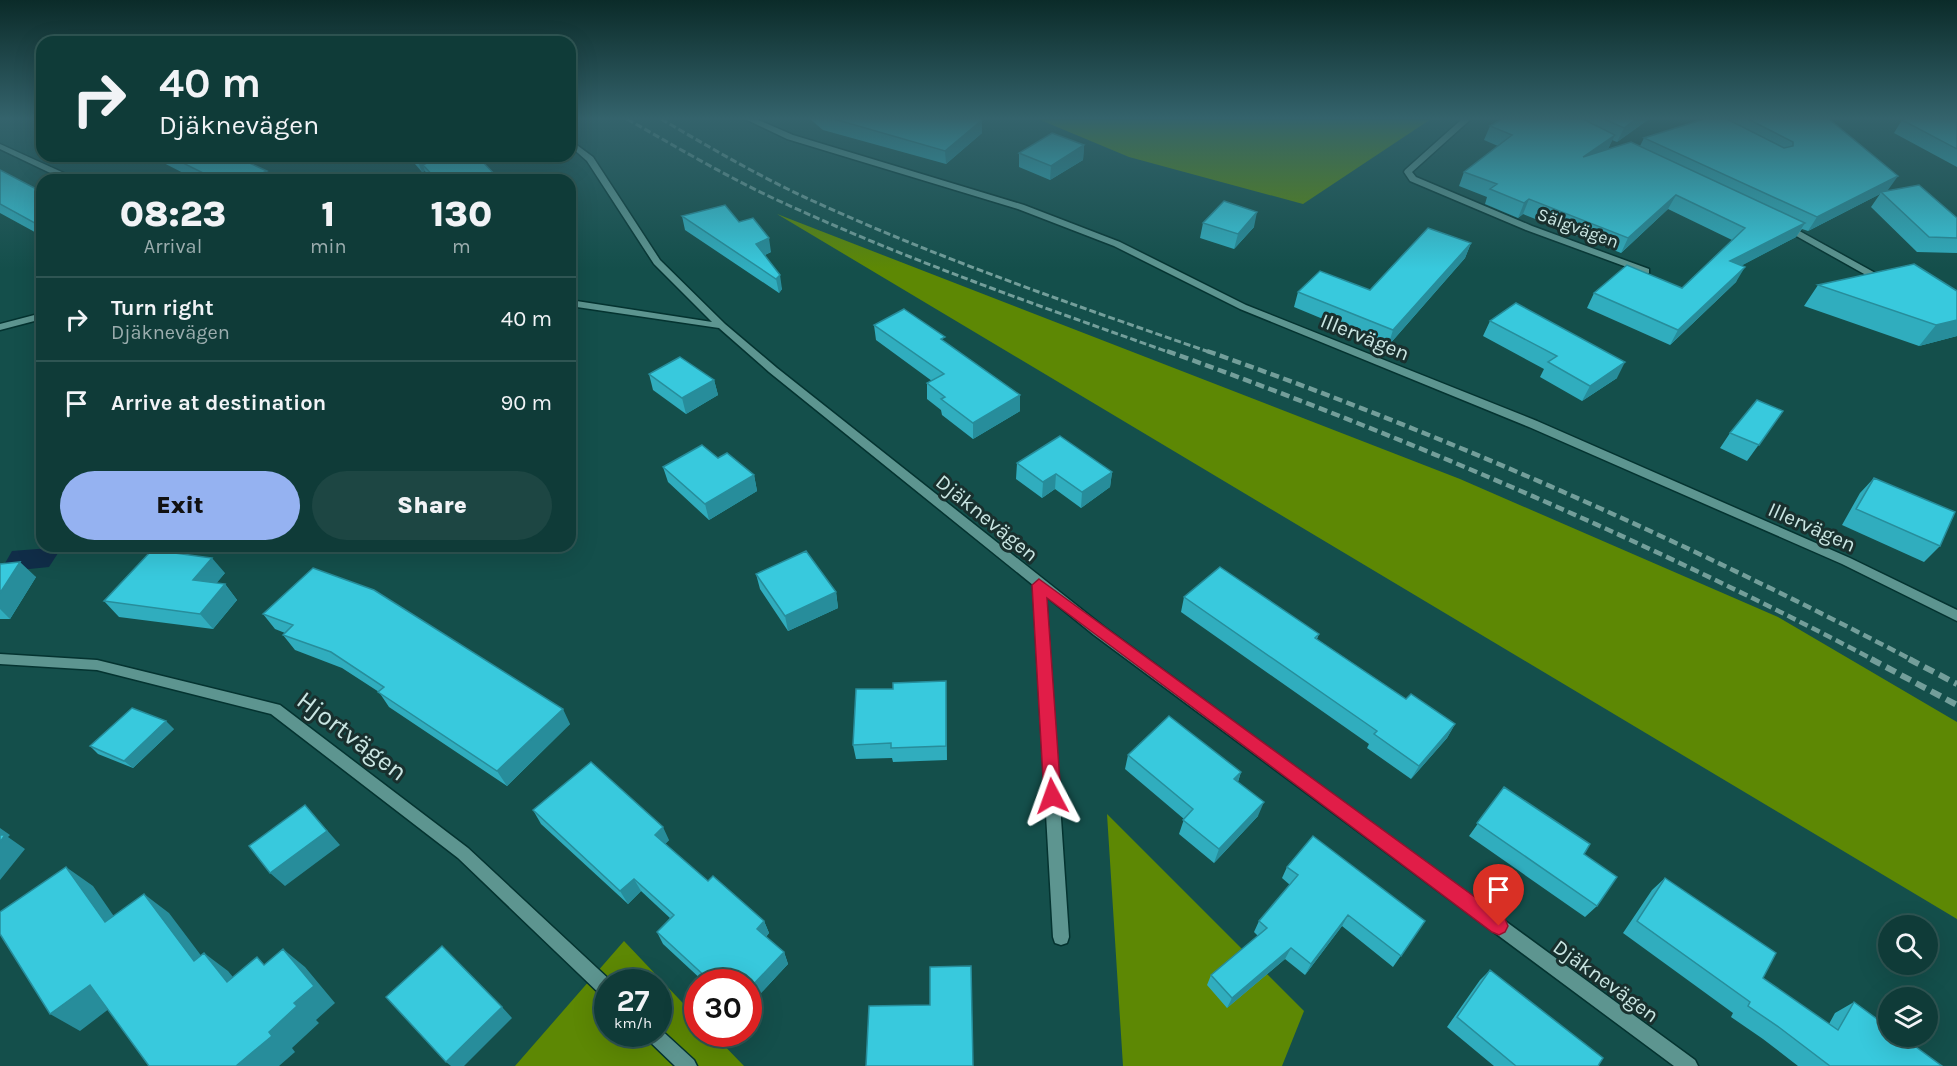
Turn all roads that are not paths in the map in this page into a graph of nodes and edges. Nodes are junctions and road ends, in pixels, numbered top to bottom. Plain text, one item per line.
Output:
1 (596, 169) edge
2 (895, 169) edge
3 (1412, 169) edge
4 (1775, 221) edge
5 (1646, 272) edge
6 (1887, 283) edge
7 (576, 304) edge
8 (36, 317) edge
9 (722, 326) junction
10 (0, 327) edge
11 (1039, 585) junction
12 (1957, 616) edge
13 (0, 659) edge
14 (1061, 937) dead end
15 (594, 977) edge
16 (668, 1047) edge
17 (688, 1066) edge
18 (1689, 1066) edge

1 - 9 street, Djäknevägen
2 - 12 street, Illervägen
3 - 5 street, Sälgvägen
4 - 6 street
7 - 9 street
8 - 10 street
9 - 11 street, Djäknevägen
11 - 14 street
11 - 18 street, Djäknevägen
13 - 15 street, Hjortvägen
16 - 17 street

